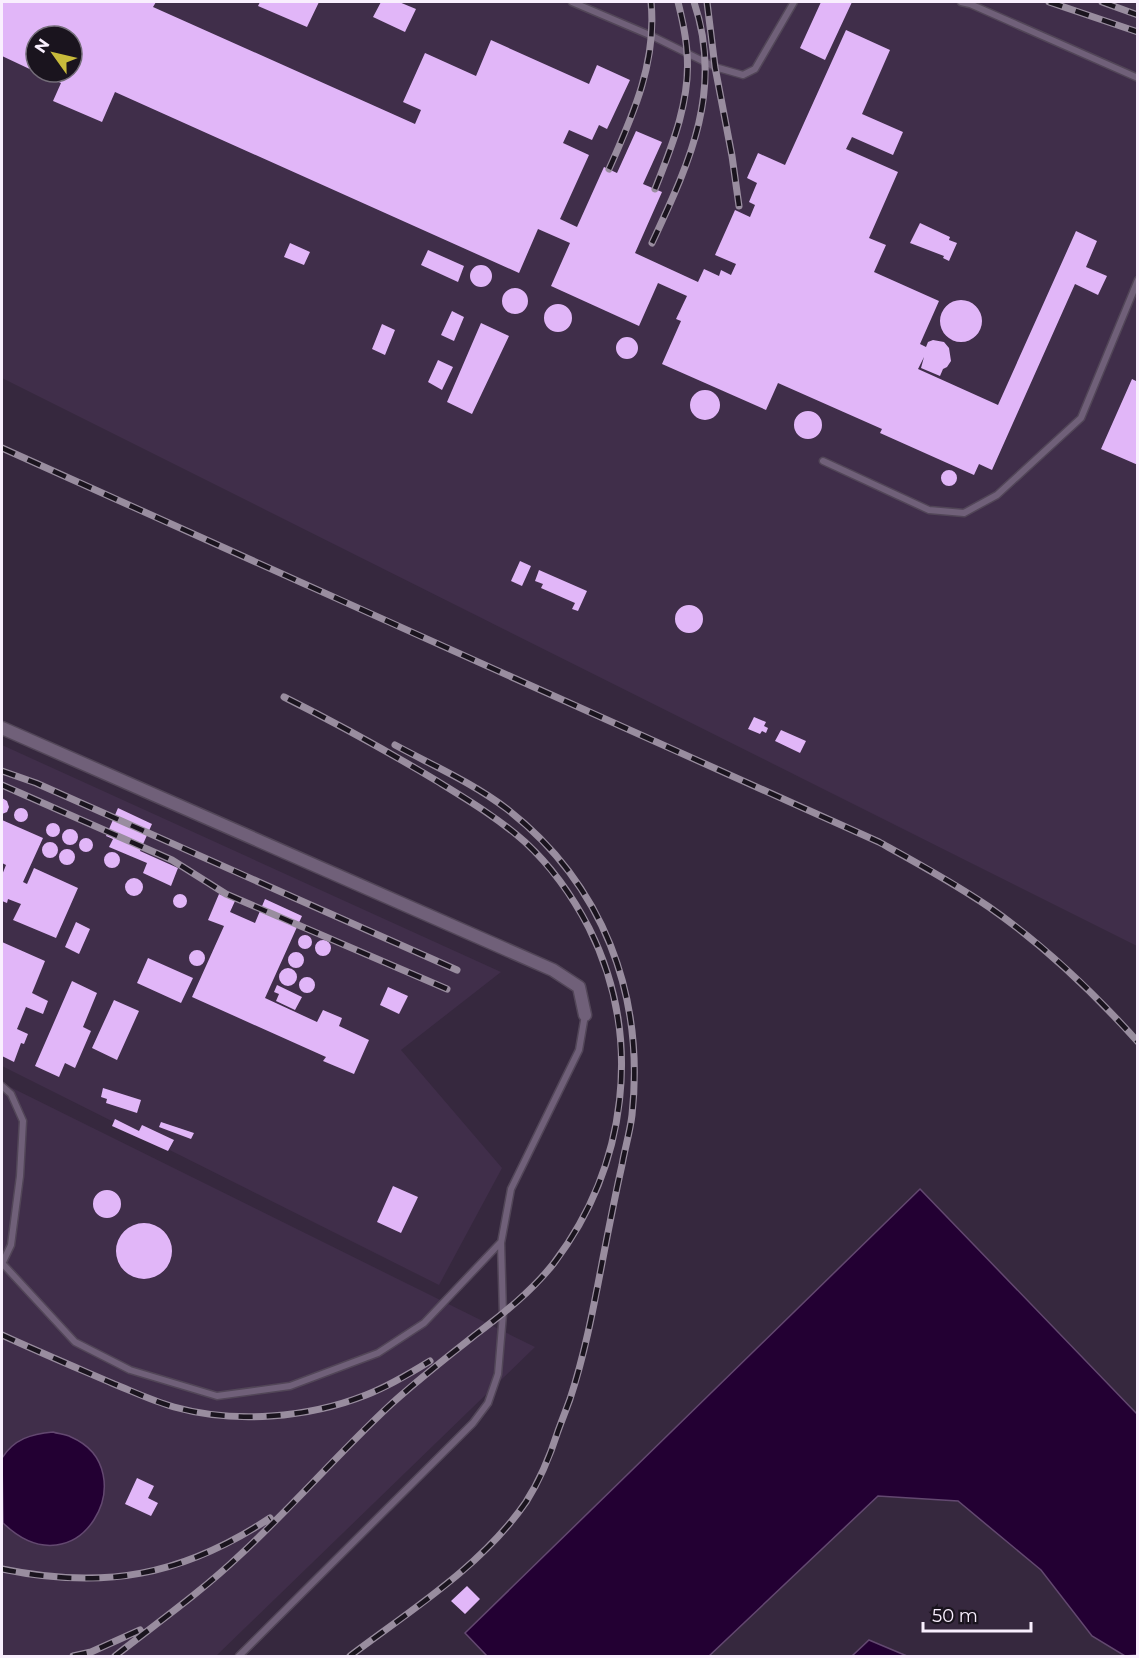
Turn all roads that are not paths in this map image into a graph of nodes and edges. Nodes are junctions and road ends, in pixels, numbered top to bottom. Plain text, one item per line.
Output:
1 (572, 2) edge
2 (794, 2) edge
3 (961, 2) edge
4 (1137, 78) edge
5 (1137, 280) edge
6 (823, 461) dead end
7 (2, 728) edge
8 (585, 1015) joint
9 (2, 1086) edge
10 (501, 1243) junction
11 (2, 1263) edge
12 (239, 1656) edge

1 - 2 lane
3 - 4 lane
5 - 6 lane
7 - 8 street
8 - 10 lane
9 - 11 lane
10 - 11 lane
10 - 12 lane

